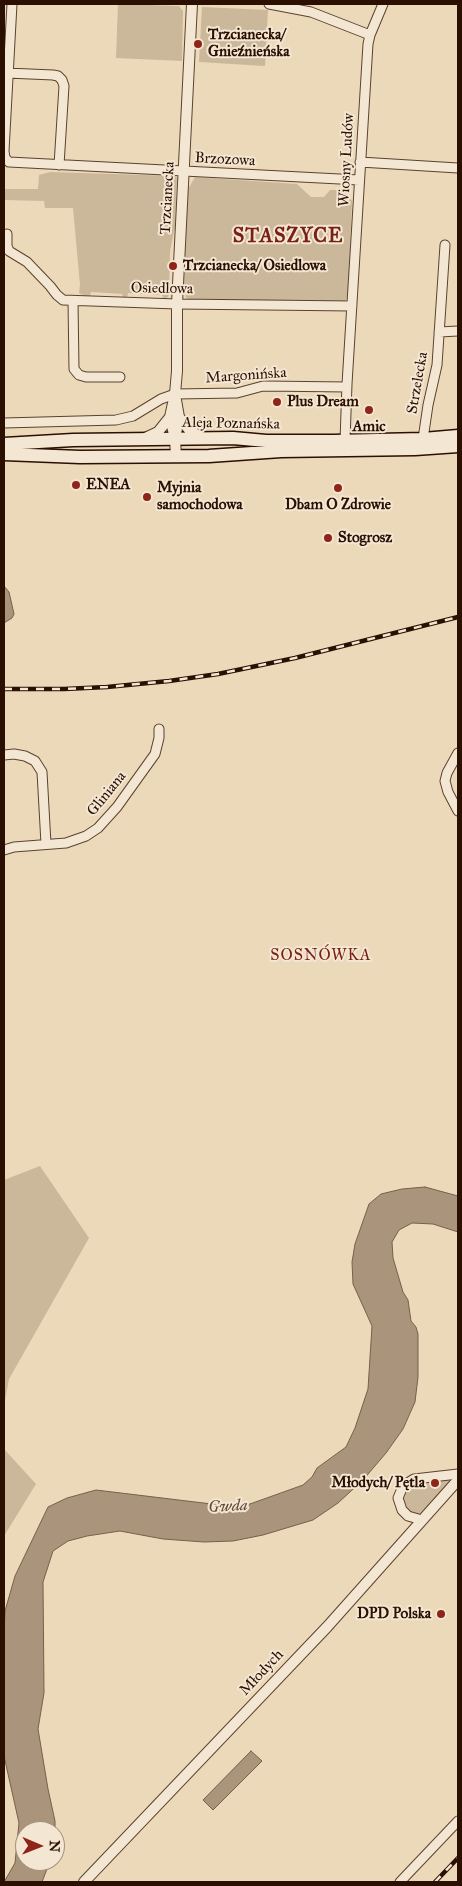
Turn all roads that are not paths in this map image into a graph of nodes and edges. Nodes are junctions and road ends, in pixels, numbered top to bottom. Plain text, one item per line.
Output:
1 (12, 4) edge
2 (192, 4) edge
3 (269, 4) edge
4 (384, 4) edge
5 (370, 35) junction
6 (7, 73) junction
7 (360, 162) junction
8 (59, 165) junction
9 (458, 168) edge
10 (184, 171) junction
11 (359, 180) junction
12 (7, 234) dead end
13 (445, 245) dead end
14 (74, 301) junction
15 (177, 304) junction
16 (352, 306) junction
17 (458, 331) edge
18 (439, 332) junction
19 (120, 377) dead end
20 (347, 387) junction
21 (175, 394) junction
22 (175, 417) junction
23 (4, 423) edge
24 (458, 436) edge
25 (204, 438) junction
26 (113, 439) junction
27 (142, 439) junction
28 (175, 439) junction
29 (423, 439) junction
30 (345, 441) junction
31 (4, 444) edge
32 (458, 446) edge
33 (4, 454) edge
34 (176, 456) junction
35 (90, 457) junction
36 (159, 729) dead end
37 (458, 753) edge
38 (4, 755) edge
39 (458, 811) edge
40 (46, 844) junction
41 (4, 850) edge
42 (458, 1474) edge
43 (458, 1480) edge
44 (422, 1520) junction
45 (458, 1821) edge
46 (84, 1882) edge
47 (400, 1882) edge

1 - 6 street
2 - 10 street, Trzcianecka
3 - 5 street
4 - 5 street, Wiosny Ludów
5 - 7 street, Wiosny Ludów
6 - 8 street, Brzozowa
6 - 8 street
7 - 9 street
7 - 11 street, Wiosny Ludów
8 - 10 street, Brzozowa
10 - 11 street, Brzozowa
10 - 15 street, Trzcianecka
11 - 16 street, Wiosny Ludów
12 - 14 street, Osiedlowa
13 - 18 street, Strzelecka
14 - 15 street, Osiedlowa
14 - 19 street
15 - 16 street, Osiedlowa
15 - 21 street, Trzcianecka
16 - 20 street, Wiosny Ludów
17 - 18 street, Strzelecka
18 - 29 street, Strzelecka
20 - 21 street, Margonińska
20 - 30 street, Wiosny Ludów
21 - 22 street, Trzcianecka
21 - 23 street, Margonińska
22 - 25 street
22 - 27 street
22 - 28 street, Trzcianecka
24 - 29 main road, Aleja Poznańska
25 - 28 main road, Aleja Poznańska
25 - 30 main road, Aleja Poznańska
26 - 27 main road, Aleja Poznańska
26 - 31 main road, Aleja Poznańska
26 - 35 main road
27 - 28 main road, Aleja Poznańska
28 - 34 street, Trzcianecka
29 - 30 main road, Aleja Poznańska
32 - 34 main road, Aleja Poznańska
33 - 35 main road, Aleja Poznańska
34 - 35 main road, Aleja Poznańska
36 - 40 street, Gliniana
37 - 39 street
38 - 40 street
40 - 41 street, Gliniana
42 - 44 street
43 - 44 street, Młodych
44 - 46 street, Młodych
45 - 47 street

